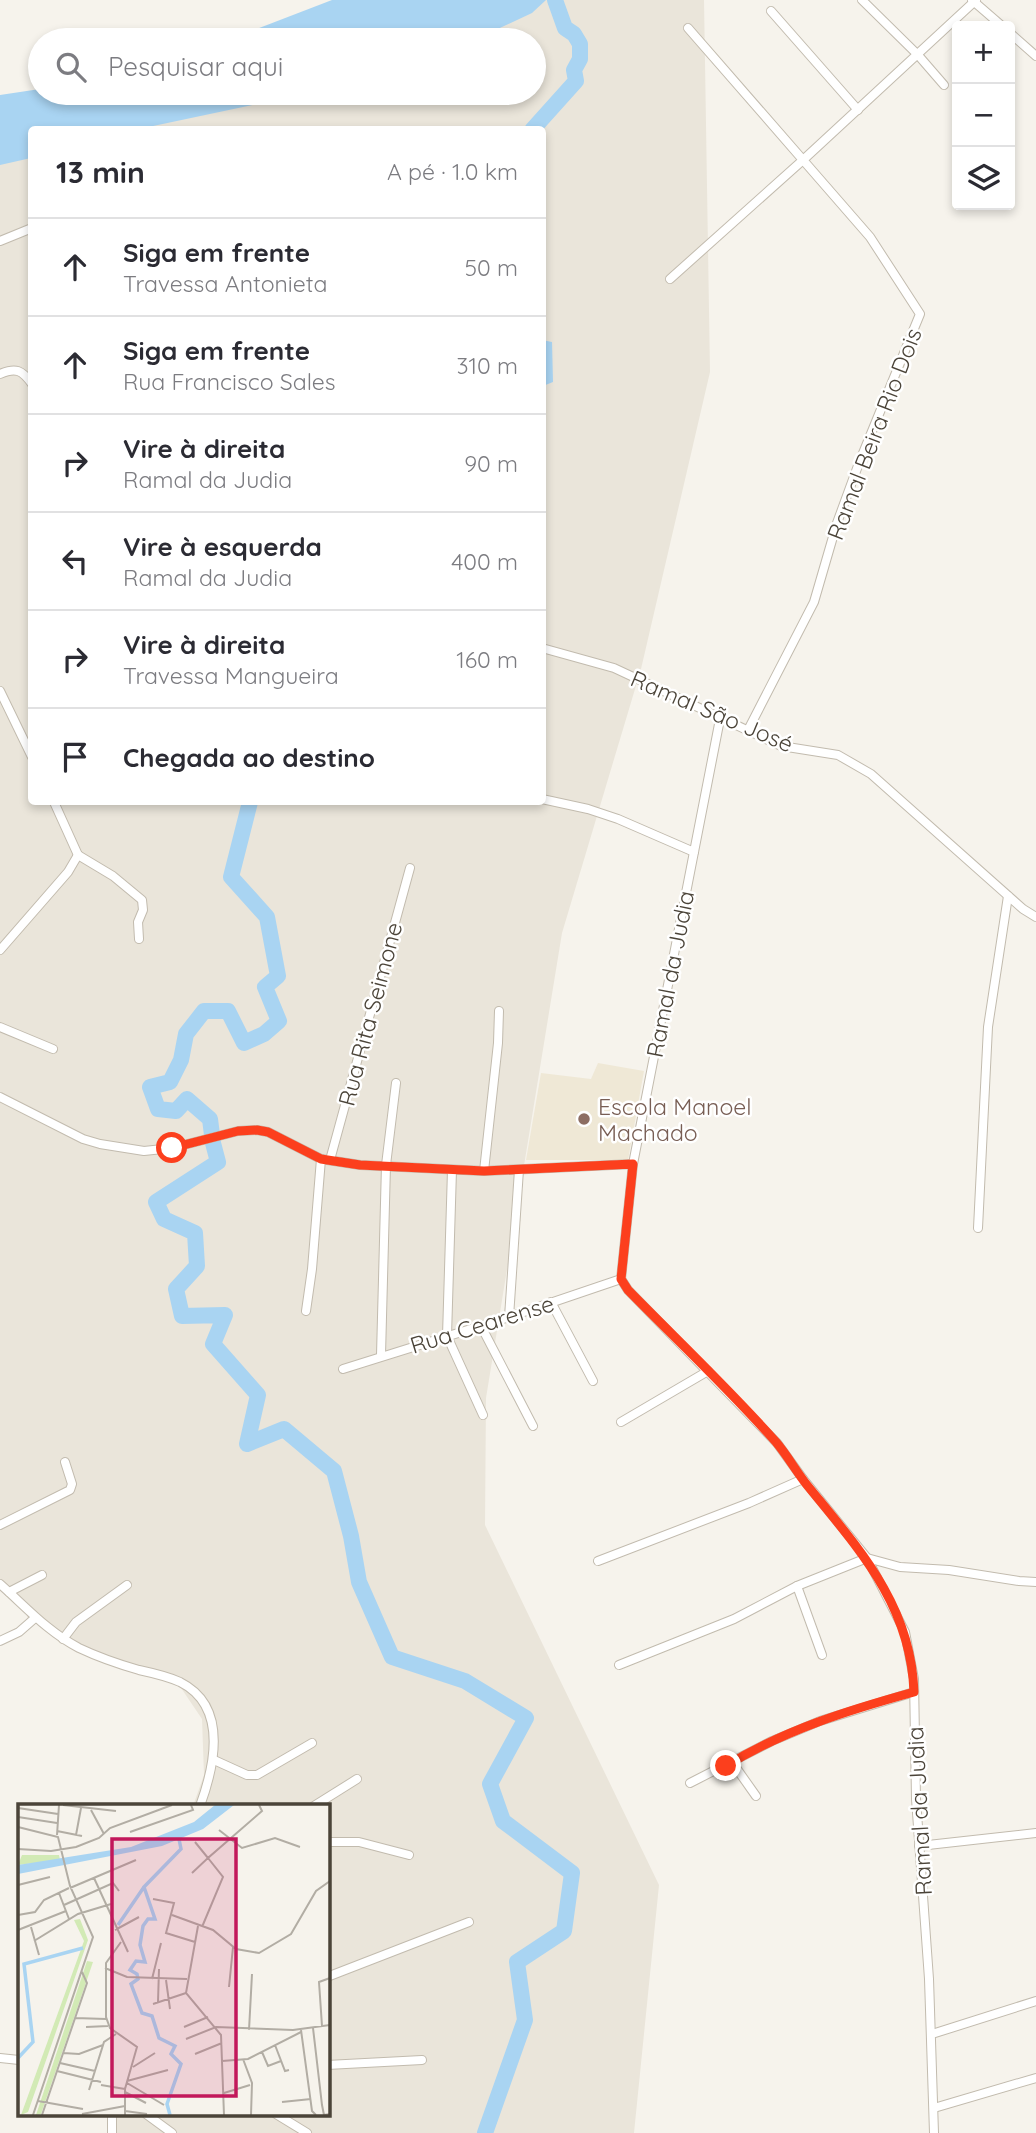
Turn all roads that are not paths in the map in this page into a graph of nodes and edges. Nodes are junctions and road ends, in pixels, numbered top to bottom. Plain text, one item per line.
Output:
1 (862, 0) edge
2 (974, 1) edge
3 (771, 11) dead end
4 (996, 21) edge
5 (688, 28) dead end
6 (1015, 37) edge
7 (918, 55) junction
8 (1036, 56) edge
9 (944, 85) dead end
10 (858, 110) junction
11 (803, 160) junction
12 (28, 230) edge
13 (0, 242) edge
14 (670, 279) dead end
15 (0, 373) edge
16 (28, 378) edge
17 (546, 649) edge
18 (0, 691) edge
19 (720, 719) junction
20 (748, 730) junction
21 (28, 748) edge
22 (546, 800) edge
23 (55, 805) edge
24 (694, 852) junction
25 (78, 855) junction
26 (410, 867) dead end
27 (1008, 896) junction
28 (1036, 916) edge
29 (139, 939) dead end
30 (0, 950) edge
31 (499, 1011) dead end
32 (0, 1027) edge
33 (52, 1049) dead end
34 (396, 1083) dead end
35 (0, 1097) edge
36 (326, 1160) junction
37 (633, 1164) junction
38 (386, 1166) junction
39 (452, 1170) junction
40 (519, 1170) junction
41 (484, 1171) junction
42 (978, 1228) dead end
43 (621, 1279) junction
44 (551, 1302) junction
45 (306, 1311) dead end
46 (509, 1317) junction
47 (481, 1326) junction
48 (447, 1336) junction
49 (381, 1355) junction
50 (343, 1368) dead end
51 (708, 1371) junction
52 (593, 1381) dead end
53 (483, 1415) dead end
54 (621, 1422) dead end
55 (533, 1426) dead end
56 (65, 1462) dead end
57 (803, 1479) junction
58 (0, 1525) edge
59 (867, 1558) junction
60 (598, 1561) dead end
61 (43, 1575) dead end
62 (1036, 1582) edge
63 (0, 1584) edge
64 (127, 1585) dead end
65 (797, 1587) junction
66 (9, 1592) junction
67 (35, 1618) junction
68 (63, 1639) junction
69 (0, 1641) edge
70 (822, 1655) dead end
71 (619, 1665) dead end
72 (914, 1692) junction
73 (312, 1743) dead end
74 (214, 1760) junction
75 (732, 1762) junction
76 (357, 1779) dead end
77 (690, 1783) dead end
78 (756, 1796) dead end
79 (201, 1804) edge
80 (317, 1804) edge
81 (1036, 1833) edge
82 (329, 1842) edge
83 (919, 1846) junction
84 (409, 1855) dead end
85 (469, 1922) dead end
86 (329, 1976) edge
87 (1036, 2001) edge
88 (932, 2034) junction
89 (0, 2058) edge
90 (18, 2060) edge
91 (422, 2060) dead end
92 (329, 2064) edge
93 (1036, 2078) edge
94 (934, 2108) junction
95 (149, 2116) edge
96 (289, 2117) edge
97 (172, 2133) edge
98 (307, 2133) edge
99 (934, 2133) edge

1 - 7 street
2 - 4 street
2 - 7 street
3 - 10 street
5 - 11 street
6 - 8 street
7 - 9 street
7 - 10 street
10 - 11 street
11 - 14 street
11 - 20 street, Ramal Beira Rio Dois
12 - 13 street
15 - 16 street
17 - 19 street, Ramal São José
18 - 21 street
19 - 20 street, Ramal São José
19 - 24 street, Ramal da Judia
20 - 27 street, Ramal São José
22 - 24 street
23 - 25 street
24 - 37 street, Ramal da Judia
25 - 29 street
25 - 30 street
26 - 36 street, Rua Rita Seimone
27 - 28 street, Ramal São José
27 - 42 street
31 - 41 street
32 - 33 street
34 - 38 street
35 - 36 street
36 - 38 street
36 - 45 street
37 - 40 street
37 - 43 street, Ramal da Judia
38 - 39 street
38 - 49 street
39 - 41 street
39 - 48 street
40 - 41 street
40 - 46 street
43 - 44 street, Rua Cearense
43 - 51 street, Ramal da Judia
44 - 46 street, Rua Cearense
44 - 52 street
46 - 47 street, Rua Cearense
47 - 48 street, Rua Cearense
47 - 55 street
48 - 49 street, Rua Cearense
48 - 53 street
49 - 50 street, Rua Cearense
51 - 54 street
51 - 57 street, Ramal da Judia
56 - 58 street
57 - 59 street, Ramal da Judia
57 - 60 street
59 - 62 street
59 - 65 street
59 - 72 street, Ramal da Judia
61 - 66 street
63 - 66 street
64 - 68 street
65 - 70 street
65 - 71 street
66 - 67 street
67 - 68 street
67 - 69 street
68 - 74 street
72 - 75 street
72 - 83 street, Ramal da Judia
73 - 74 street
74 - 79 street
75 - 77 street
75 - 78 street
76 - 80 street
81 - 83 street
82 - 84 street
83 - 88 street, Ramal da Judia
85 - 86 street
87 - 88 street
88 - 94 street, Ramal da Judia
89 - 90 street
91 - 92 street
93 - 94 street
94 - 99 street, Ramal da Judia
95 - 97 street
96 - 98 street

